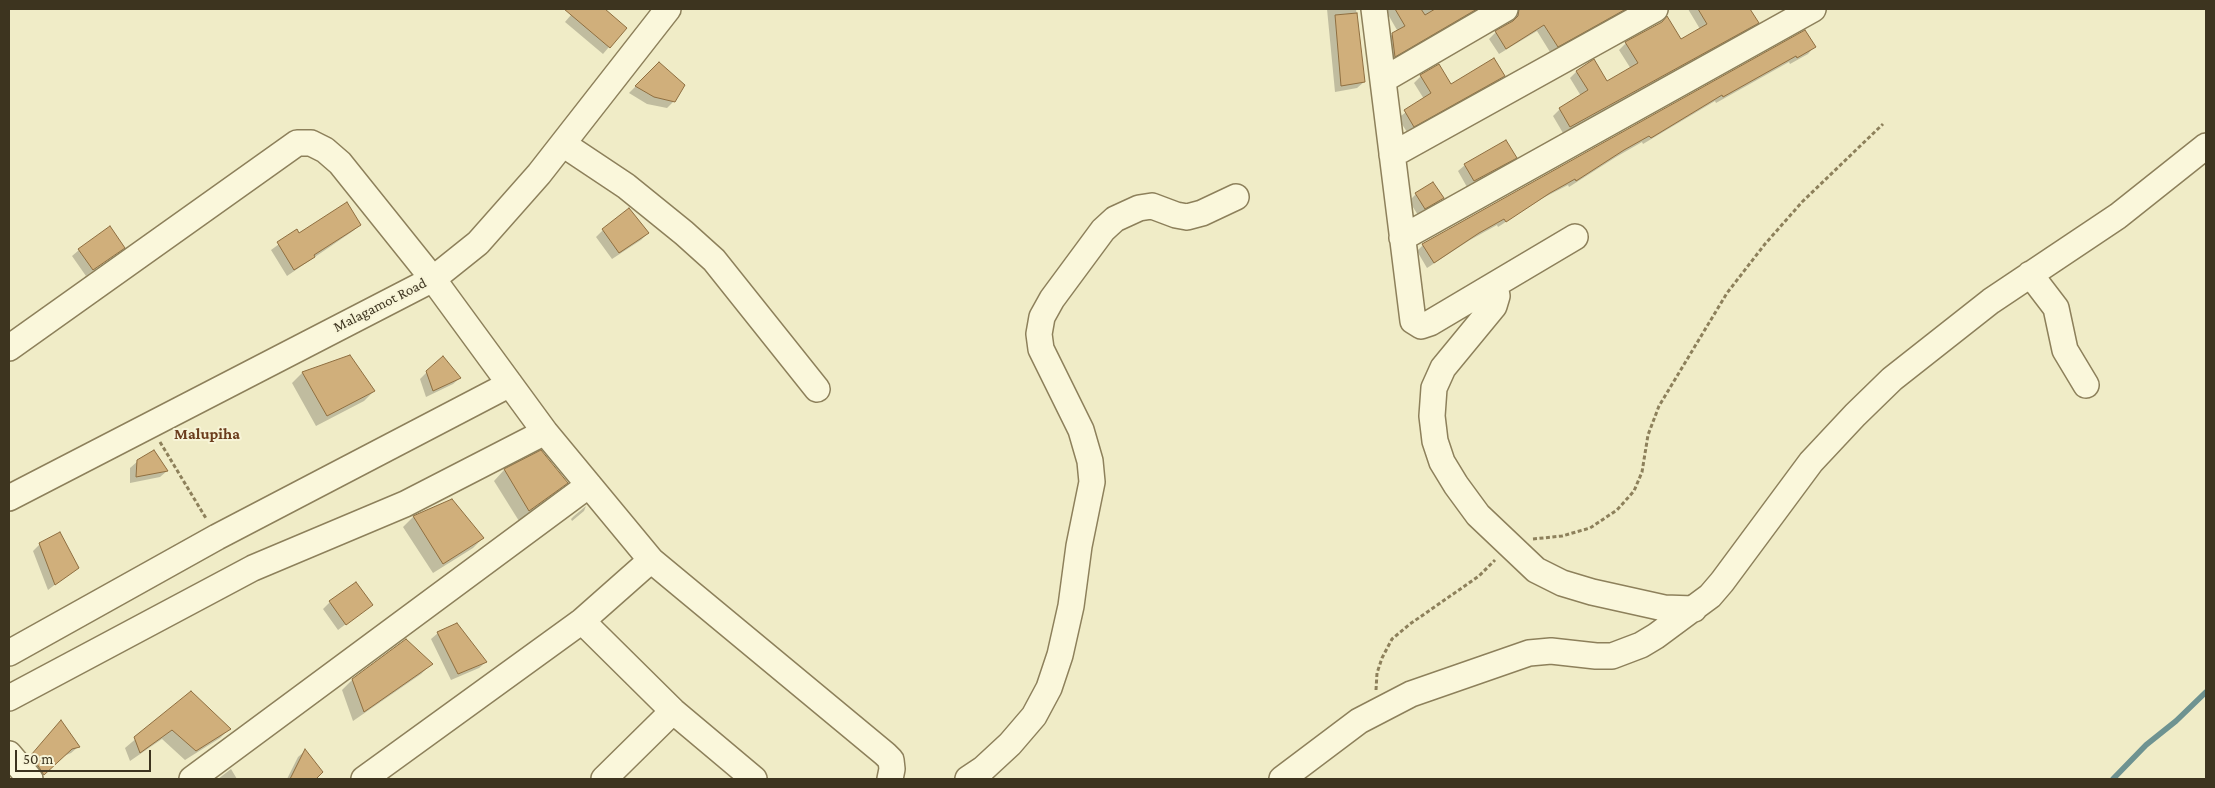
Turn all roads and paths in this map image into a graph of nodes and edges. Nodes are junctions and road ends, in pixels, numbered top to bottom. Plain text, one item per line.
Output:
1 (668, 9) edge
2 (1374, 9) edge
3 (1505, 9) edge
4 (1655, 9) edge
5 (1796, 12) edge
6 (1383, 80) junction
7 (1883, 124) dead end
8 (563, 144) junction
9 (2206, 146) edge
10 (1392, 155) junction
11 (1236, 197) dead end
12 (1575, 237) dead end
13 (1402, 238) junction
14 (2030, 274) junction
15 (433, 279) junction
16 (1495, 285) junction
17 (9, 348) edge
18 (510, 384) junction
19 (2086, 385) dead end
20 (817, 389) dead end
21 (149, 425) junction
22 (545, 432) junction
23 (589, 485) junction
24 (9, 498) edge
25 (217, 537) junction
26 (1506, 542) junction
27 (651, 560) junction
28 (1694, 609) junction
29 (582, 621) junction
30 (9, 653) edge
31 (9, 698) edge
32 (1381, 708) junction
33 (673, 711) junction
34 (9, 754) edge
35 (895, 773) edge
36 (748, 777) edge
37 (30, 779) edge
38 (192, 779) edge
39 (364, 779) edge
40 (604, 779) edge
41 (968, 779) edge
42 (1282, 779) edge

1 - 8 street, Malagamot Road
2 - 6 street
3 - 6 street
4 - 10 street
5 - 13 street
6 - 10 street
7 - 26 path
8 - 15 street, Malagamot Road
8 - 20 street
9 - 14 street
10 - 13 street
11 - 41 street
12 - 16 street
13 - 16 street
14 - 19 street
14 - 28 street
15 - 17 street
15 - 18 street
15 - 21 street, Malagamot Road
16 - 26 street
18 - 22 street
18 - 25 street
21 - 24 street, Malagamot Road
21 - 25 path
22 - 23 street
22 - 31 street
23 - 27 street
23 - 38 street
25 - 30 street
26 - 28 street
26 - 32 path
27 - 29 street
27 - 35 street
28 - 32 street
29 - 33 street
29 - 39 street
32 - 42 street
33 - 36 street
33 - 40 street
34 - 37 street

